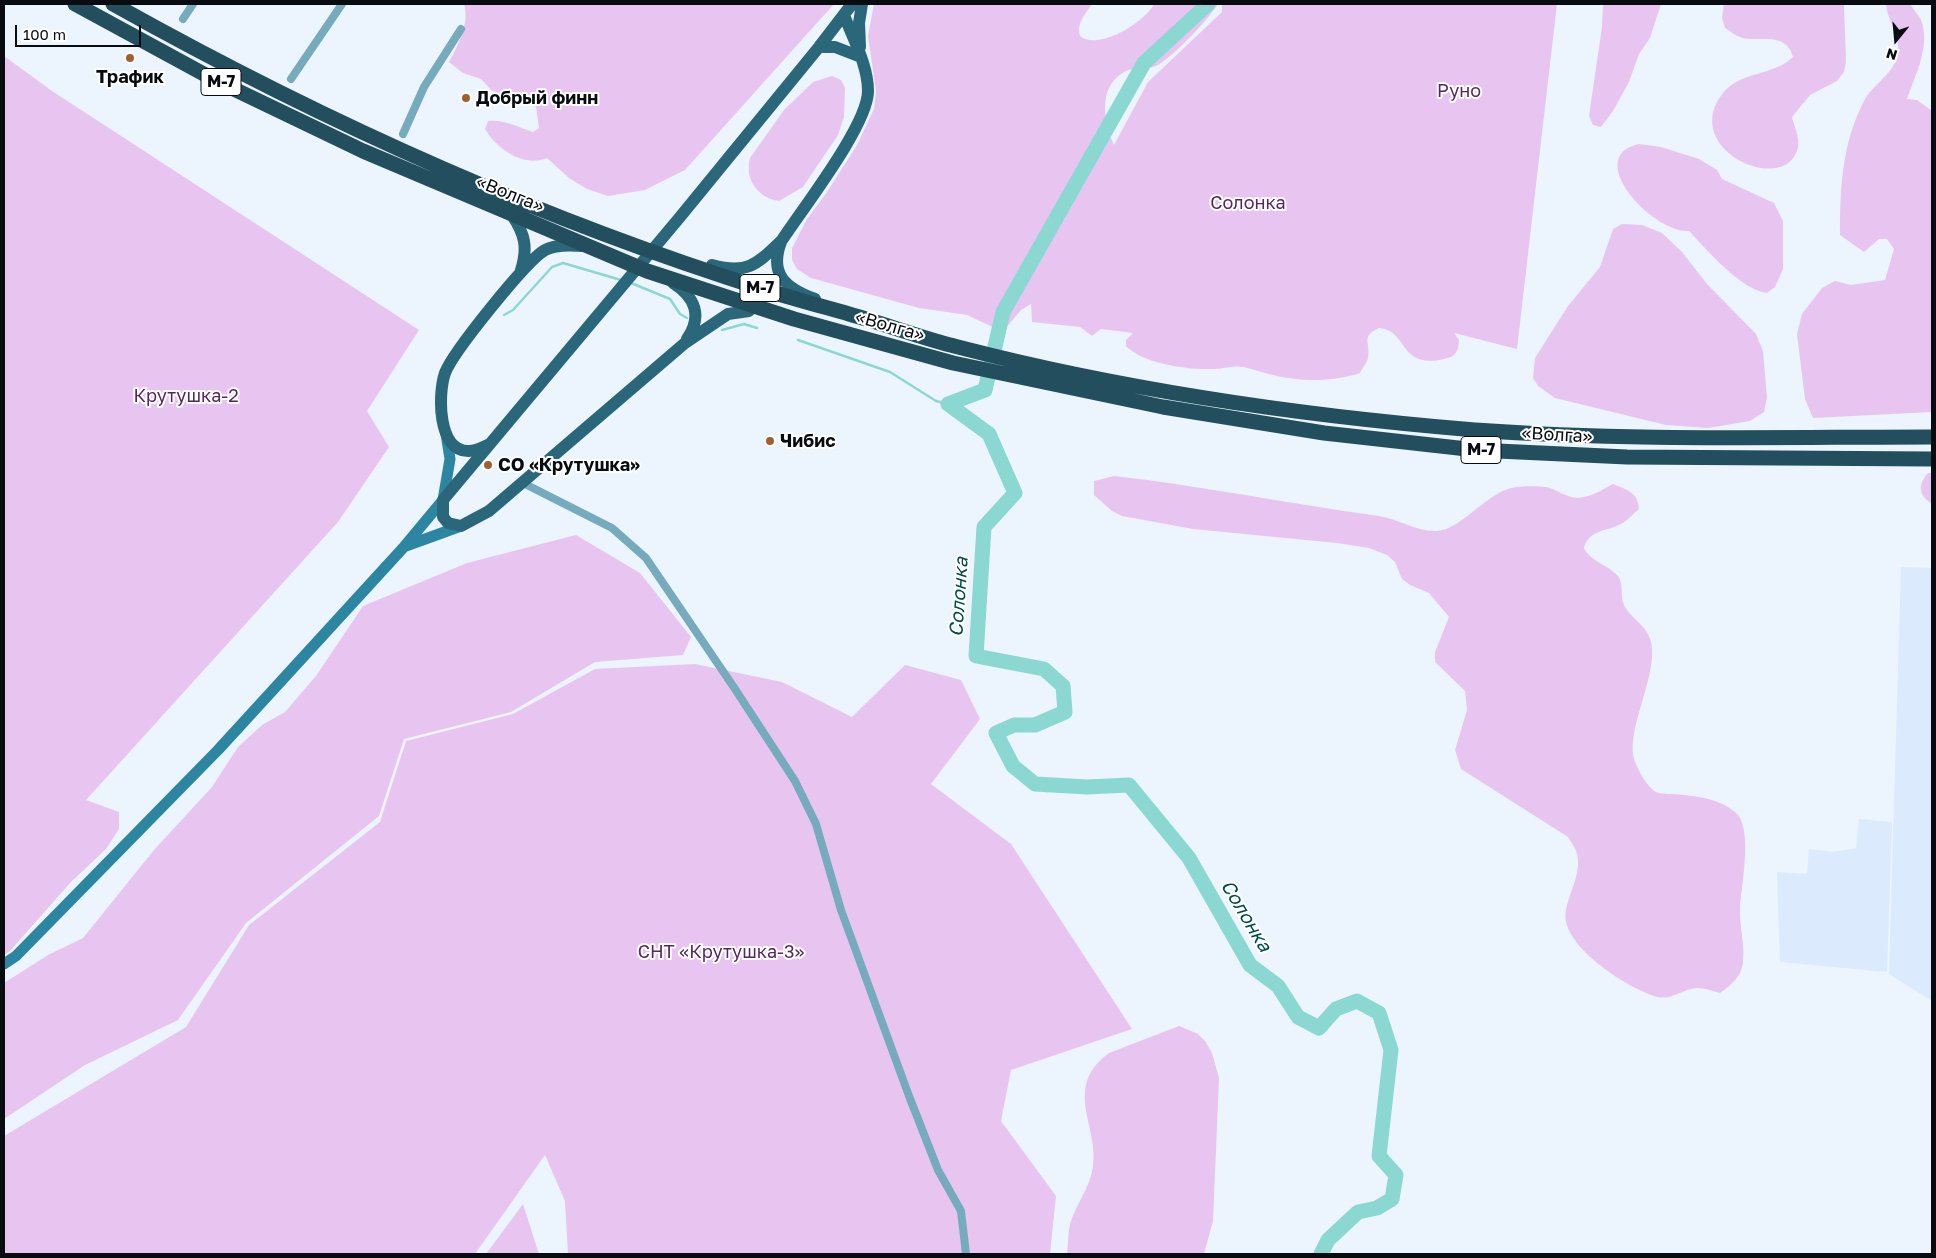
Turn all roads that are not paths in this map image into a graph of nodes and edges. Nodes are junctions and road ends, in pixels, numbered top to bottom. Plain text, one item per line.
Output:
1 (75, 4) edge
2 (113, 4) edge
3 (193, 4) edge
4 (342, 4) edge
5 (852, 4) edge
6 (862, 4) edge
7 (844, 15) junction
8 (183, 19) dead end
9 (461, 29) dead end
10 (820, 47) junction
11 (860, 57) junction
12 (291, 79) dead end
13 (403, 134) dead end
14 (512, 215) junction
15 (782, 240) junction
16 (587, 246) junction
17 (676, 259) junction
18 (520, 272) junction
19 (673, 283) junction
20 (749, 311) junction
21 (846, 313) junction
22 (794, 319) junction
23 (685, 343) junction
24 (446, 434) junction
25 (1932, 437) edge
26 (490, 444) junction
27 (1932, 459) edge
28 (523, 483) junction
29 (443, 500) junction
30 (461, 526) junction
31 (403, 548) junction
32 (4, 964) edge
33 (966, 1254) edge

1 - 14 highway, «Волга» / М-7
2 - 17 highway, «Волга» / М-7
3 - 8 street
4 - 12 street
5 - 7 main road
6 - 11 main road
7 - 10 main road
7 - 11 main road
9 - 13 street
10 - 11 main road
10 - 26 main road
11 - 15 main road
14 - 16 highway, «Волга» / М-7
14 - 18 main road
15 - 17 main road
15 - 21 main road
16 - 18 main road
16 - 19 highway, «Волга» / М-7
17 - 21 highway, «Волга» / М-7
18 - 24 main road
19 - 20 main road
19 - 22 highway, «Волга» / М-7
19 - 23 main road
20 - 22 main road
20 - 23 main road
21 - 25 highway, «Волга» / М-7
22 - 27 highway, «Волга» / М-7
23 - 28 main road
24 - 26 main road
24 - 29 street
26 - 29 main road
28 - 30 main road
28 - 33 street
29 - 30 main road
29 - 31 street
30 - 31 street
31 - 32 street

